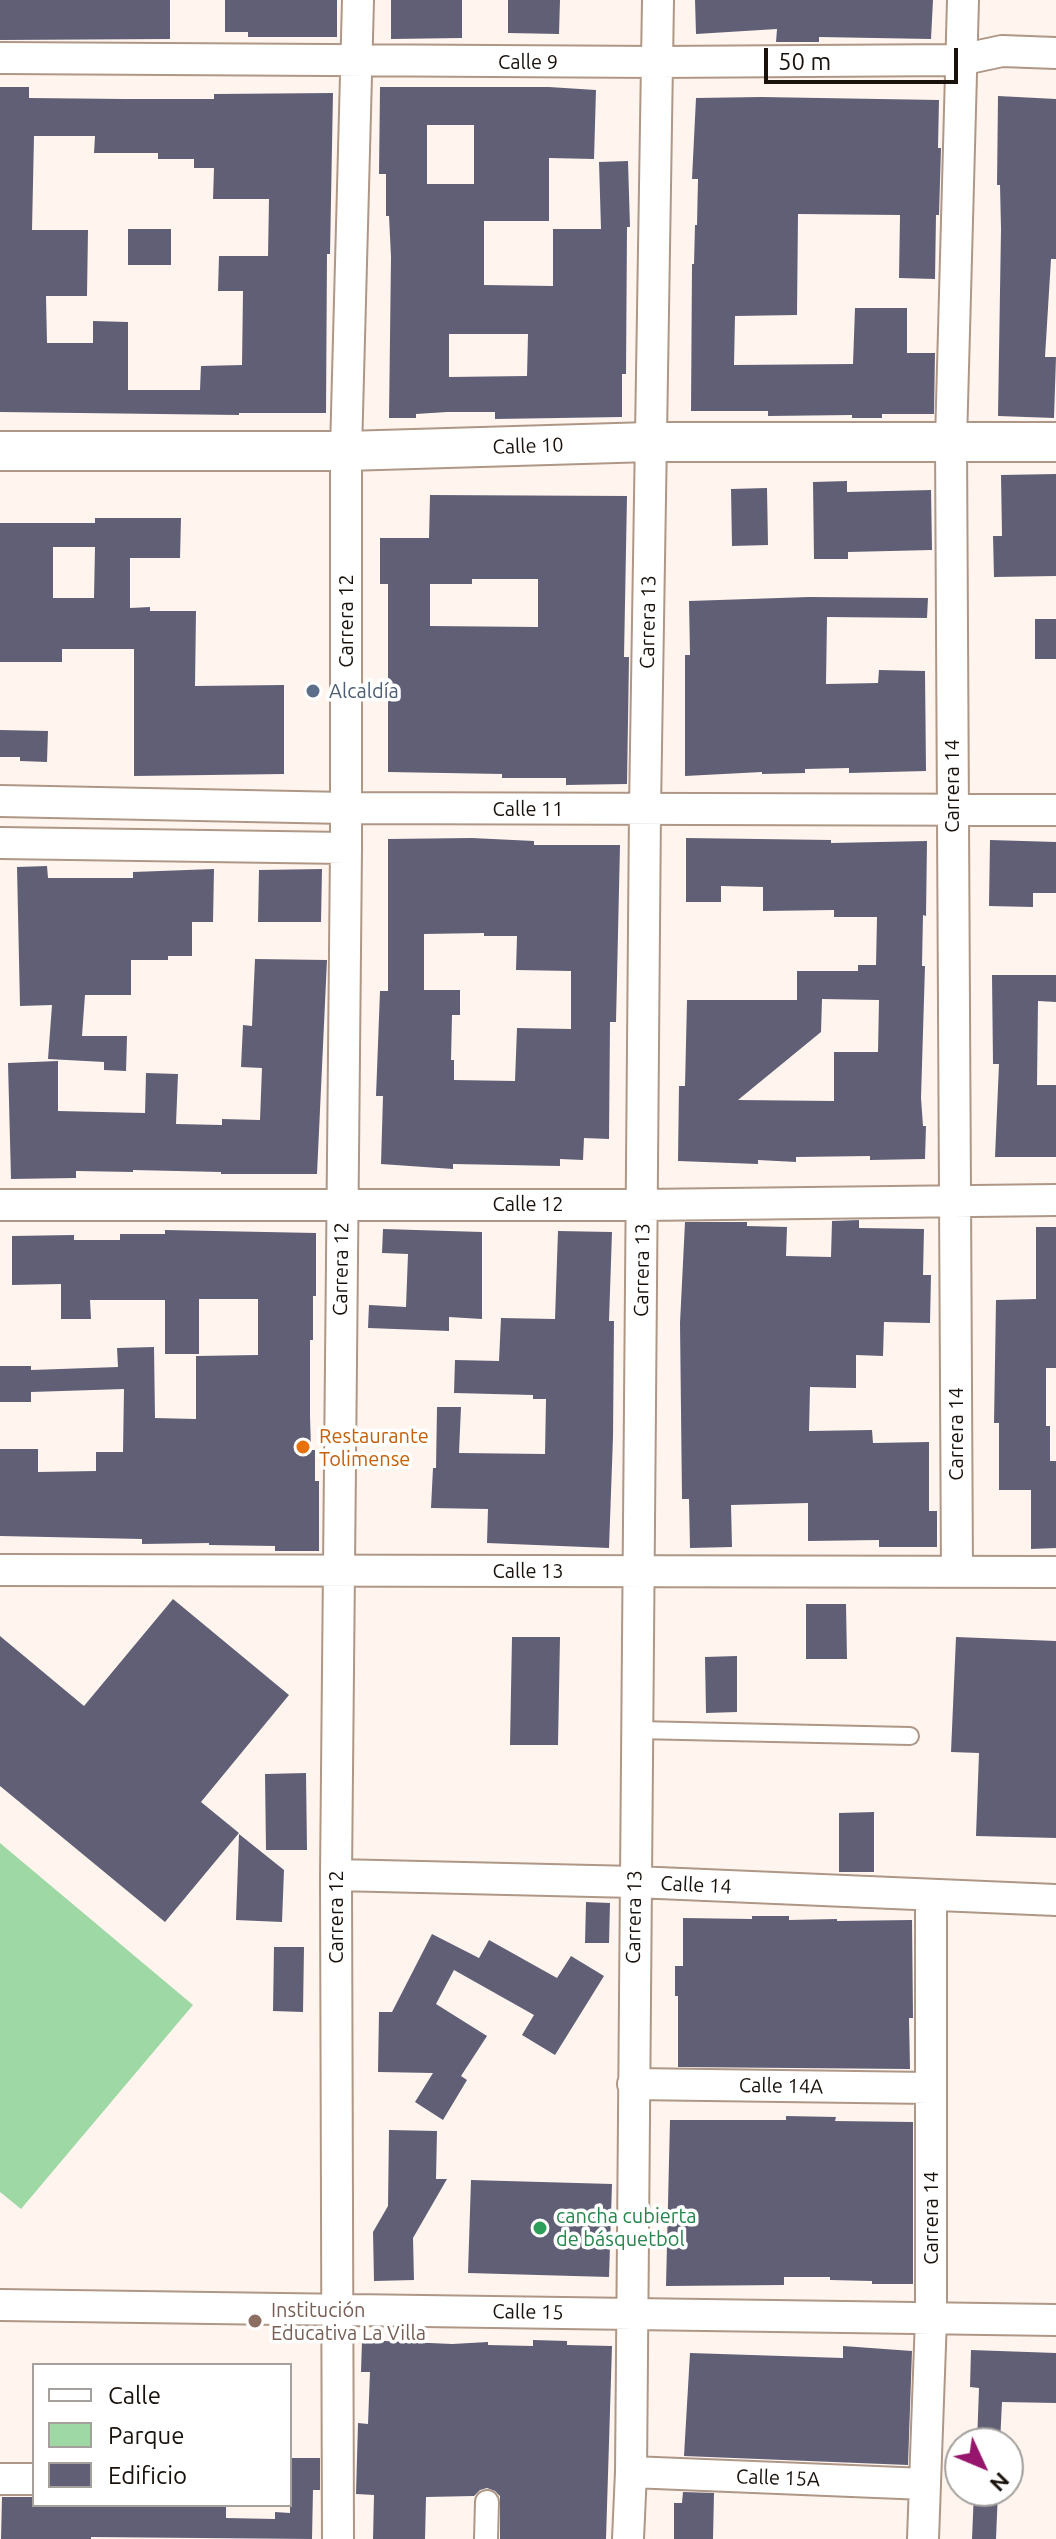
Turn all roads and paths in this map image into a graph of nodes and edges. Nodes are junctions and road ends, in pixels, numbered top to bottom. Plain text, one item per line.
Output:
1 (358, 0) edge
2 (658, 0) edge
3 (963, 0) edge
4 (1056, 53) edge
5 (0, 58) edge
6 (358, 60) junction
7 (960, 60) junction
8 (657, 62) junction
9 (951, 441) junction
10 (650, 442) junction
11 (1056, 442) edge
12 (0, 451) edge
13 (346, 451) junction
14 (0, 801) edge
15 (345, 808) junction
16 (645, 809) junction
17 (952, 810) junction
18 (1056, 810) edge
19 (0, 843) edge
20 (346, 848) junction
21 (1056, 1200) edge
22 (954, 1201) junction
23 (342, 1204) junction
24 (0, 1205) edge
25 (643, 1205) junction
26 (0, 1570) edge
27 (338, 1571) junction
28 (639, 1571) junction
29 (957, 1572) junction
30 (1056, 1572) edge
31 (637, 1730) junction
32 (910, 1736) dead end
33 (336, 1875) junction
34 (635, 1882) junction
35 (931, 1896) junction
36 (1056, 1900) edge
37 (633, 2084) junction
38 (930, 2088) junction
39 (0, 2305) edge
40 (336, 2310) junction
41 (632, 2314) junction
42 (931, 2318) junction
43 (1056, 2320) edge
44 (631, 2472) junction
45 (0, 2479) edge
46 (32, 2479) edge
47 (925, 2484) junction
48 (487, 2502) dead end
49 (338, 2539) edge
50 (486, 2539) edge
51 (628, 2539) edge
52 (923, 2539) edge

1 - 6 street, Carrera 12
2 - 8 street, Carrera 13
3 - 7 street, Carrera 14
4 - 7 street, Calle 9
5 - 6 street, Calle 9
6 - 8 street, Calle 9
6 - 13 street, Carrera 12
7 - 8 street, Calle 9
7 - 9 street, Carrera 14
8 - 10 street, Carrera 13
9 - 10 street, Calle 10
9 - 11 street, Calle 10
9 - 17 street, Carrera 14
10 - 13 street, Calle 10
10 - 16 street, Carrera 13
12 - 13 street, Calle 10
13 - 15 street, Carrera 12
14 - 15 street, Calle 11
15 - 16 street, Calle 11
15 - 20 street, Carrera 12
16 - 17 street, Calle 11
16 - 25 street, Carrera 13
17 - 18 street, Calle 11
17 - 22 street, Carrera 14
19 - 20 street
20 - 23 street, Carrera 12
21 - 22 street, Calle 12
22 - 25 street, Calle 12
22 - 29 street, Carrera 14
23 - 24 street, Calle 12
23 - 25 street, Calle 12
23 - 27 street, Carrera 12
25 - 28 street, Carrera 13
26 - 27 street, Calle 13
27 - 28 street, Calle 13
27 - 33 street, Carrera 12
28 - 29 street, Calle 13
28 - 31 street, Carrera 13
29 - 30 street, Calle 13
31 - 32 lane
31 - 34 street, Carrera 13
33 - 34 street, Calle 14
33 - 40 street, Carrera 12
34 - 35 street, Calle 14
34 - 37 street, Carrera 13
35 - 36 street, Calle 14
35 - 38 street, Carrera 14
37 - 38 street, Calle 14A
37 - 41 street, Carrera 13
38 - 42 street, Carrera 14
39 - 40 street, Calle 15
40 - 41 street, Calle 15
40 - 49 street, Carrera 12
41 - 42 street, Calle 15
41 - 44 street, Carrera 13
42 - 43 street, Calle 15
42 - 47 street, Carrera 14
44 - 47 street, Calle 15A
44 - 51 street, Carrera 13
45 - 46 street
47 - 52 street, Carrera 14
48 - 50 street

